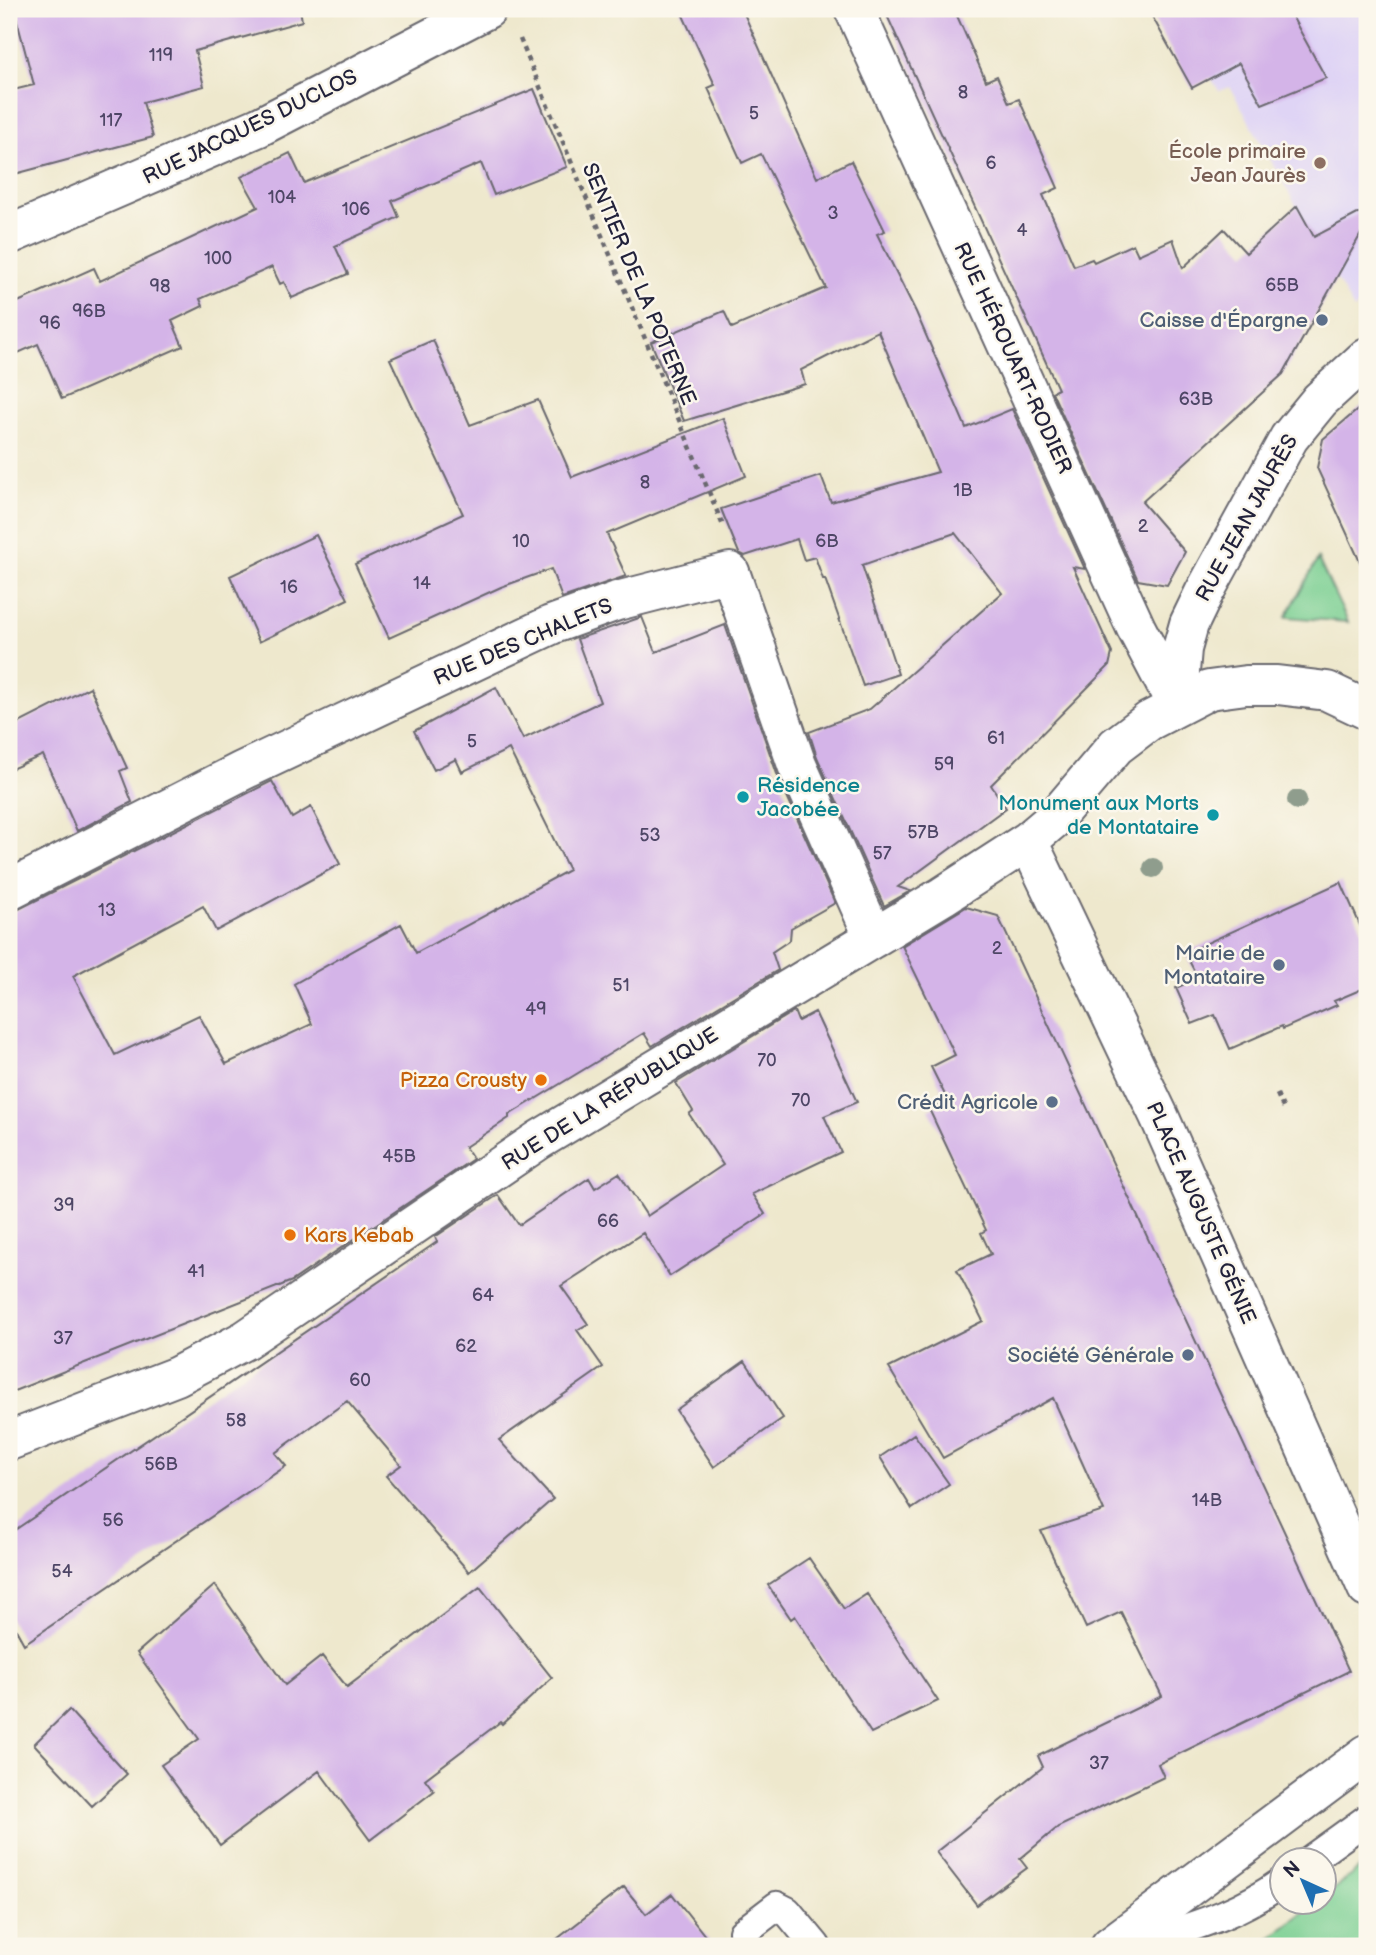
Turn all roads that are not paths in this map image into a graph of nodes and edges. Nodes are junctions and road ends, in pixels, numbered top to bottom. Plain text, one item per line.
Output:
1 (487, 9) edge
2 (853, 9) edge
3 (9, 235) edge
4 (1367, 357) edge
5 (1177, 706) junction
6 (1367, 710) edge
7 (1028, 841) junction
8 (9, 890) edge
9 (874, 938) junction
10 (9, 1441) edge
11 (1367, 1588) edge
12 (1367, 1754) edge
13 (1367, 1818) edge
14 (1329, 1846) edge
15 (1268, 1891) edge
16 (747, 1946) edge
17 (816, 1946) edge
18 (1110, 1946) edge
19 (1132, 1946) edge

1 - 3 street, RUE JACQUES DUCLOS
2 - 5 street, RUE HÉROUART-RODIER
4 - 5 street, RUE JEAN JAURÈS
5 - 6 street
5 - 7 street, RUE DE LA RÉPUBLIQUE
7 - 9 street, RUE DE LA RÉPUBLIQUE
7 - 11 street, PLACE AUGUSTE GÉNIE
8 - 9 street, RUE DES CHALETS
9 - 10 street, RUE DE LA RÉPUBLIQUE
12 - 18 street
13 - 14 lane
15 - 19 lane
16 - 17 lane

